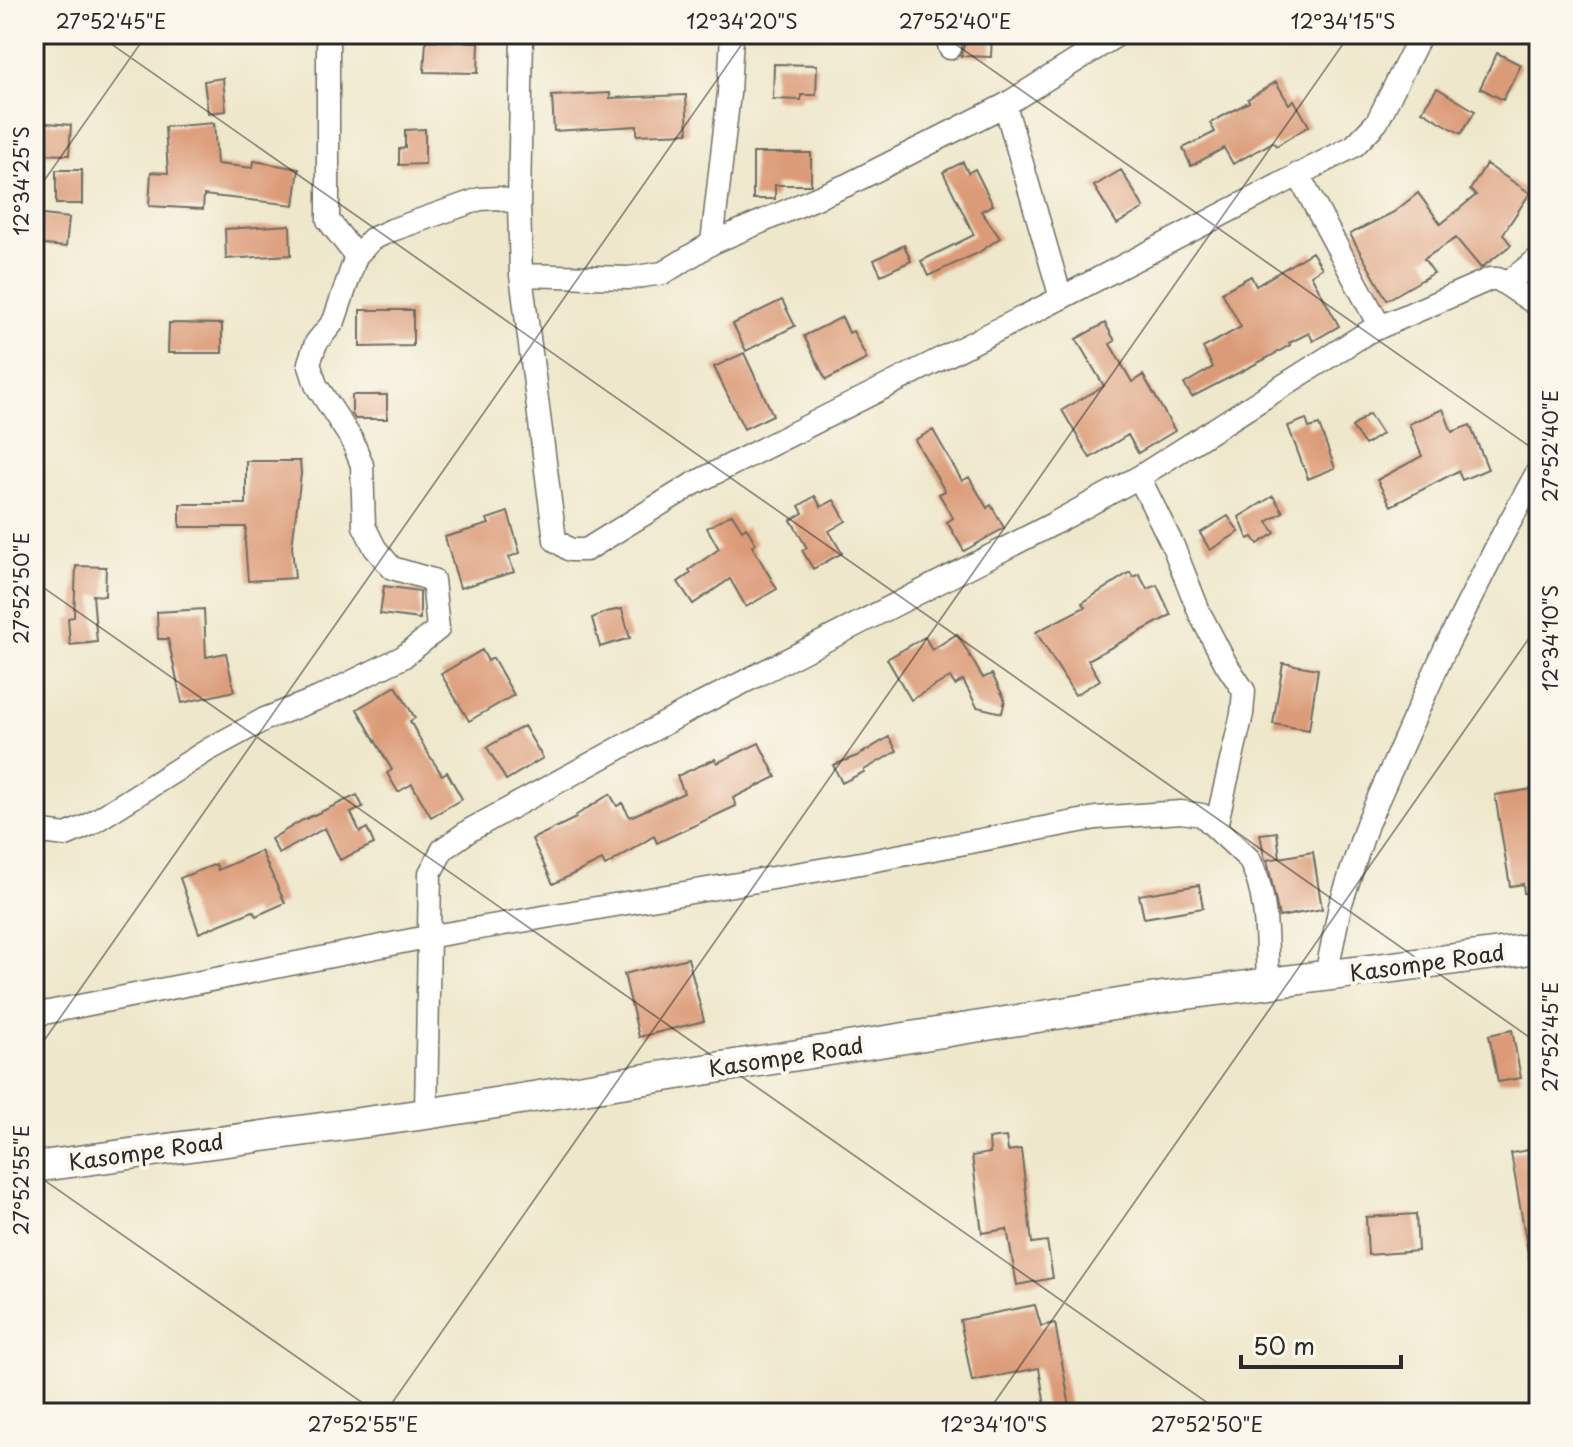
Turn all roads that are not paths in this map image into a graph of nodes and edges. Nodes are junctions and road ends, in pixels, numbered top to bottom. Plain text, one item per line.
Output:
1 (328, 34) edge
2 (522, 34) edge
3 (732, 34) edge
4 (1421, 34) edge
5 (1114, 36) edge
6 (1005, 105) junction
7 (1298, 174) junction
8 (519, 204) junction
9 (712, 243) junction
10 (356, 256) junction
11 (1539, 258) edge
12 (521, 275) junction
13 (1506, 284) junction
14 (1061, 298) junction
15 (1539, 306) edge
16 (1380, 327) junction
17 (1539, 469) edge
18 (1139, 477) junction
19 (1216, 826) junction
20 (34, 831) edge
21 (427, 937) junction
22 (1539, 948) edge
23 (1326, 976) junction
24 (1268, 983) junction
25 (34, 1015) edge
26 (426, 1114) junction
27 (34, 1167) edge

1 - 10 street
2 - 8 street
3 - 9 street
4 - 7 street
5 - 6 street
6 - 9 street
6 - 14 street
7 - 14 street
7 - 16 street
8 - 10 street
8 - 12 street
9 - 12 street
10 - 20 street
11 - 13 street
12 - 14 street
13 - 15 street
13 - 16 street
16 - 18 street
17 - 23 street
18 - 19 street
18 - 21 street
19 - 21 street
19 - 24 street
21 - 25 street
21 - 26 street
22 - 23 street, Kasompe Road
23 - 24 street, Kasompe Road
24 - 26 street, Kasompe Road
26 - 27 street, Kasompe Road

